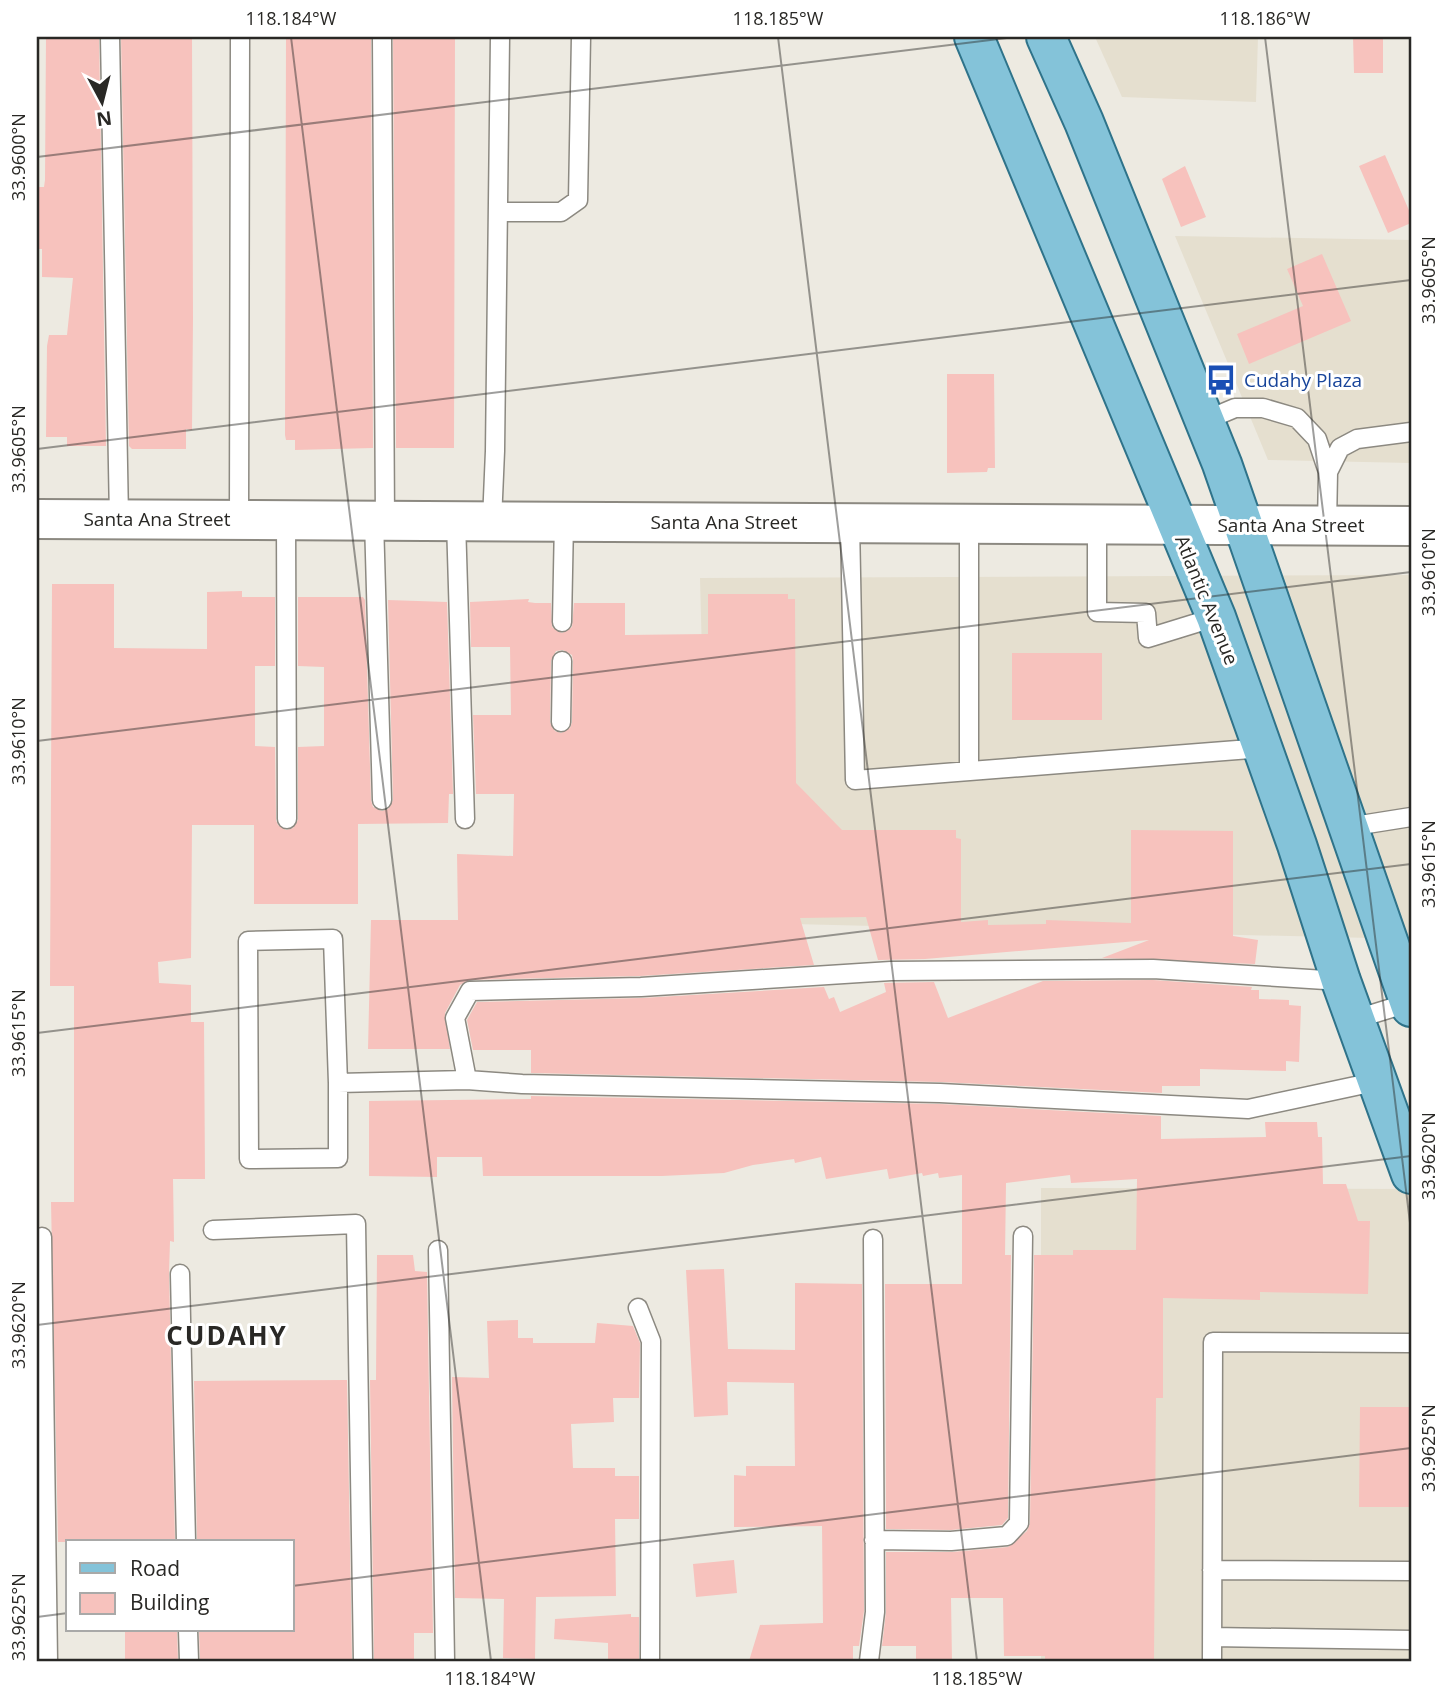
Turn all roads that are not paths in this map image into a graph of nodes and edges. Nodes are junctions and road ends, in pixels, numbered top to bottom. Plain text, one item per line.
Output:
1 (110, 37) edge
2 (240, 37) edge
3 (382, 37) edge
4 (500, 37) edge
5 (581, 37) edge
6 (974, 37) edge
7 (1046, 37) edge
8 (498, 212) junction
9 (1204, 421) junction
10 (1411, 432) edge
11 (1328, 472) junction
12 (37, 519) edge
13 (119, 519) junction
14 (239, 519) junction
15 (286, 520) junction
16 (379, 520) junction
17 (474, 521) junction
18 (564, 521) junction
19 (850, 523) junction
20 (969, 523) junction
21 (1097, 524) junction
22 (1177, 524) junction
23 (1244, 524) junction
24 (1327, 525) junction
25 (1411, 526) edge
26 (1216, 617) junction
27 (562, 622) dead end
28 (562, 661) dead end
29 (561, 722) dead end
30 (1263, 748) junction
31 (969, 771) junction
32 (382, 800) dead end
33 (1411, 817) edge
34 (465, 819) dead end
35 (287, 820) dead end
36 (1348, 827) junction
37 (1341, 981) junction
38 (1411, 1004) edge
39 (1356, 1019) junction
40 (467, 1080) junction
41 (1379, 1081) junction
42 (338, 1083) junction
43 (1411, 1174) edge
44 (213, 1230) dead end
45 (1023, 1236) dead end
46 (42, 1237) dead end
47 (873, 1239) dead end
48 (438, 1250) dead end
49 (180, 1273) dead end
50 (638, 1308) dead end
51 (1411, 1343) edge
52 (186, 1540) edge
53 (874, 1541) junction
54 (1212, 1570) junction
55 (1411, 1572) edge
56 (188, 1632) edge
57 (1212, 1637) junction
58 (1411, 1640) edge
59 (48, 1661) edge
60 (189, 1661) edge
61 (363, 1661) edge
62 (445, 1661) edge
63 (650, 1661) edge
64 (869, 1661) edge
65 (1212, 1661) edge

1 - 13 lane
2 - 14 lane
3 - 16 lane
4 - 8 lane
5 - 8 lane
6 - 22 main road, Atlantic Avenue
7 - 9 main road
8 - 17 lane
9 - 11 lane
9 - 23 main road
10 - 11 lane
11 - 24 lane
12 - 13 street, Santa Ana Street
13 - 14 street, Santa Ana Street
14 - 15 street, Santa Ana Street
15 - 16 street, Santa Ana Street
15 - 35 lane
16 - 17 street, Santa Ana Street
16 - 32 lane
17 - 18 street, Santa Ana Street
17 - 34 lane
18 - 19 street, Santa Ana Street
18 - 27 lane
19 - 20 street, Santa Ana Street
19 - 31 lane
20 - 21 street, Santa Ana Street
20 - 31 lane
21 - 22 street, Santa Ana Street
21 - 26 lane
22 - 23 street, Santa Ana Street
22 - 26 main road, Atlantic Avenue
23 - 24 street, Santa Ana Street
23 - 36 main road
24 - 25 street, Santa Ana Street
26 - 30 main road, Atlantic Avenue
28 - 29 lane
30 - 31 lane
30 - 37 main road, Atlantic Avenue
33 - 36 lane
36 - 38 main road
37 - 39 main road, Atlantic Avenue
37 - 40 lane
38 - 39 lane
39 - 41 main road, Atlantic Avenue
40 - 41 lane
40 - 42 lane
41 - 43 main road, Atlantic Avenue
42 - 42 lane
44 - 61 lane
45 - 53 lane
46 - 59 lane
47 - 53 lane
48 - 62 lane
49 - 52 lane
50 - 63 lane
51 - 54 lane
53 - 64 lane
54 - 55 lane
54 - 57 lane
56 - 60 lane
57 - 58 lane
57 - 65 lane

